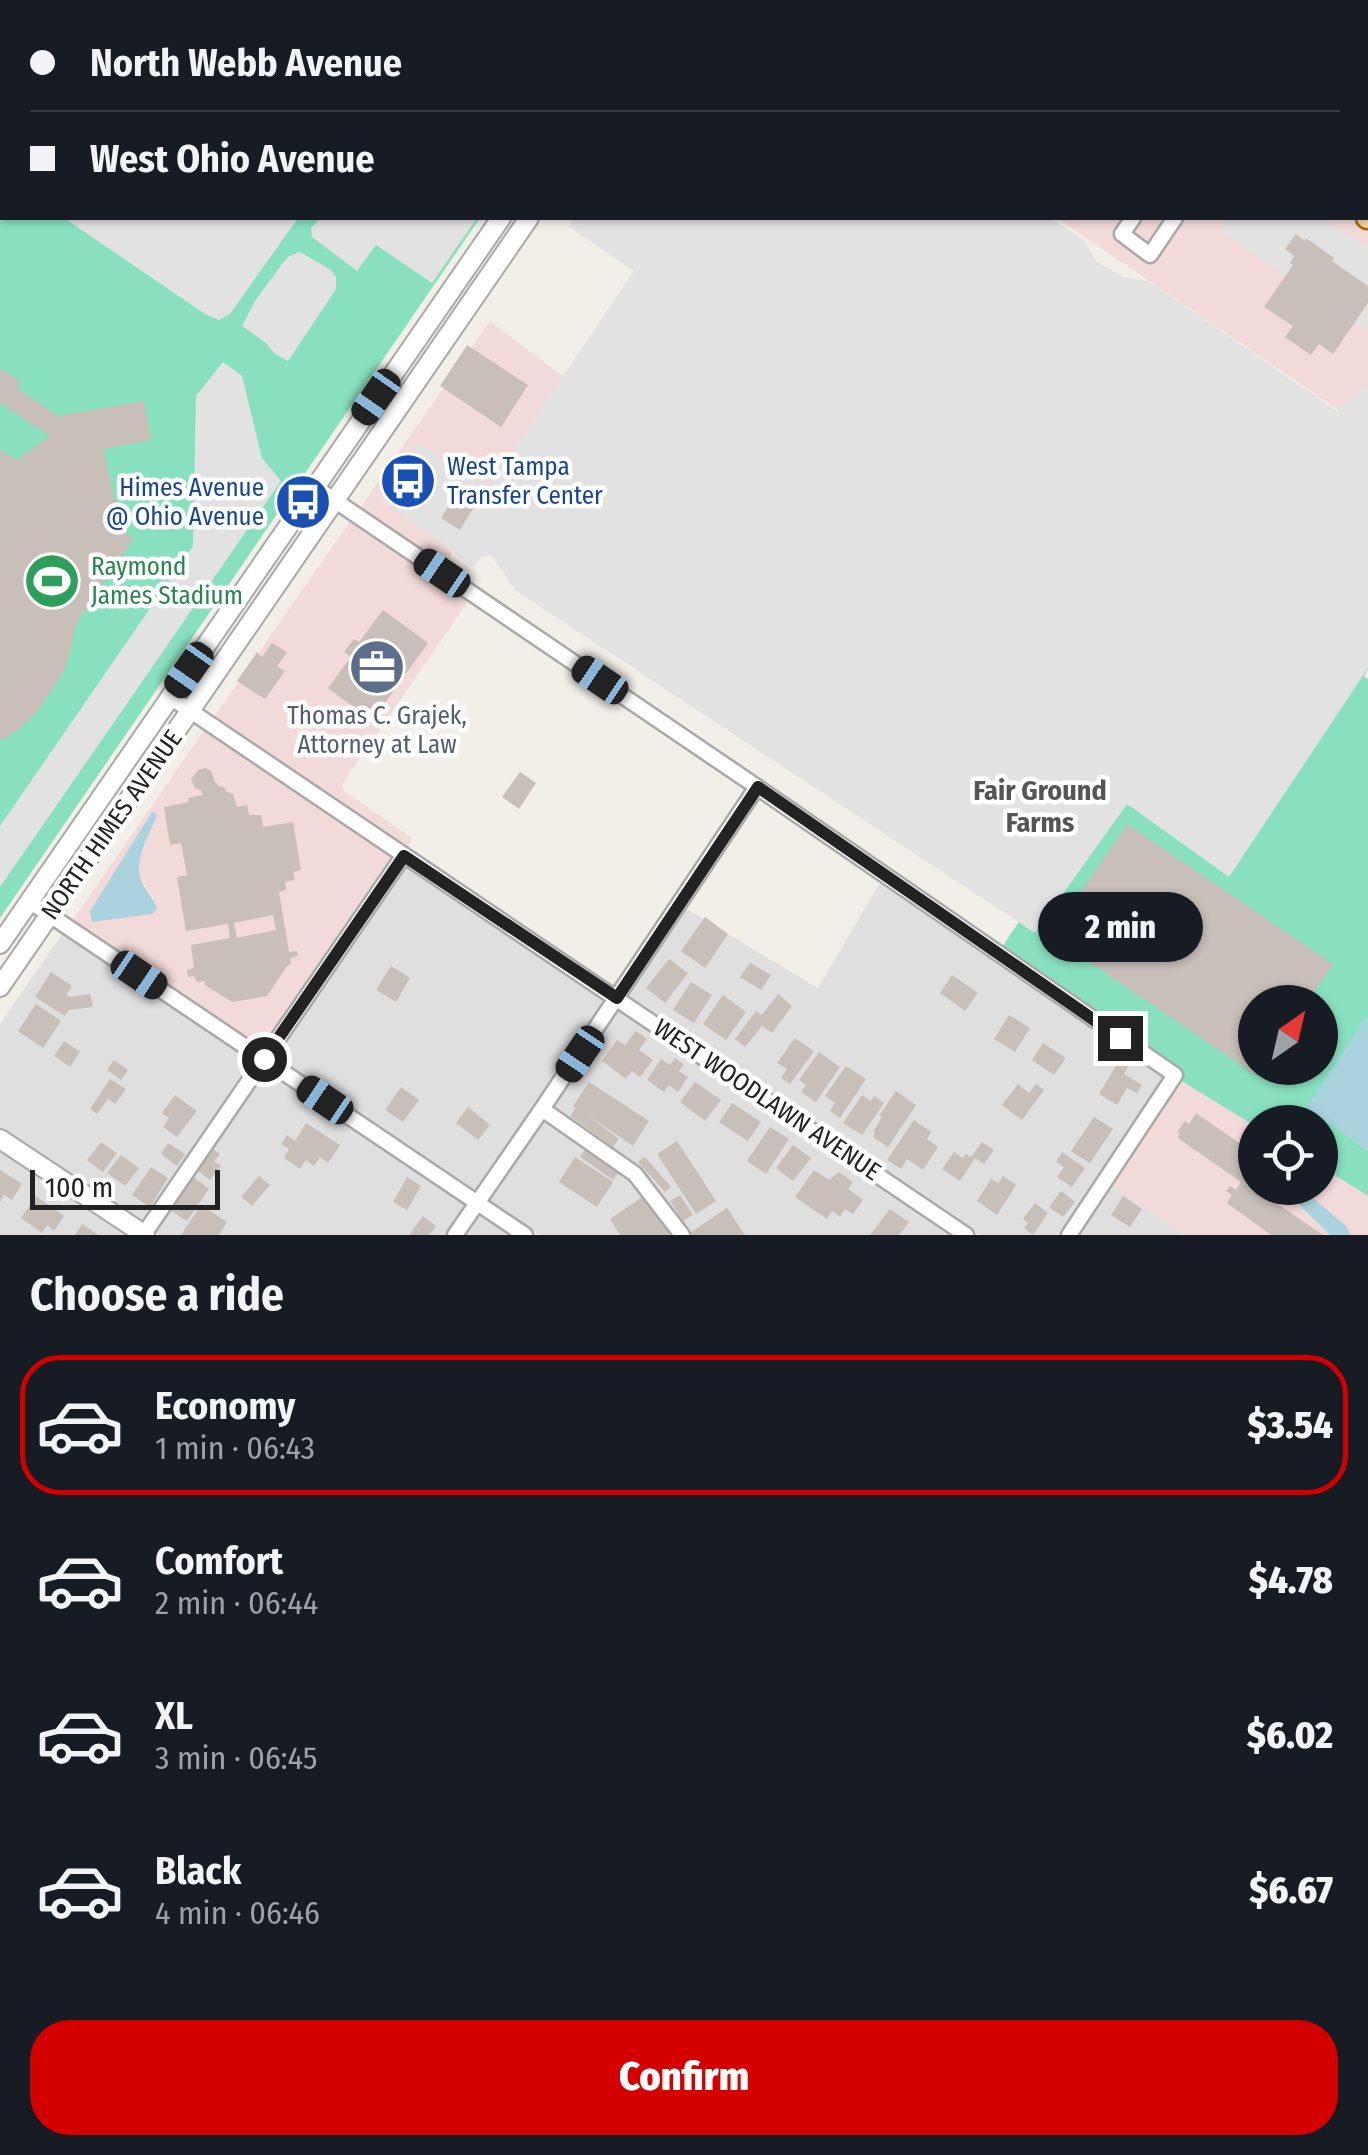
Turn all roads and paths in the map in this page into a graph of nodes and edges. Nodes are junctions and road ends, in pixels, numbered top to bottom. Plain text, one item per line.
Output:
1 (500, 220) edge
2 (528, 220) edge
3 (1132, 220) edge
4 (1175, 220) edge
5 (483, 244) junction
6 (503, 257) junction
7 (314, 486) junction
8 (335, 500) junction
9 (170, 697) junction
10 (190, 710) junction
11 (758, 787) junction
12 (404, 856) junction
13 (29, 902) junction
14 (49, 915) junction
15 (0, 944) edge
16 (0, 987) edge
17 (617, 998) junction
18 (264, 1059) junction
19 (542, 1109) junction
20 (0, 1139) edge
21 (478, 1202) junction
22 (144, 1234) edge
23 (455, 1235) edge
24 (526, 1235) edge
25 (682, 1235) edge
26 (966, 1235) edge
27 (1069, 1235) edge

1 - 5 street, NORTH HIMES AVENUE
2 - 6 street, NORTH HIMES AVENUE
3 - 4 street
5 - 6 street
5 - 7 street, NORTH HIMES AVENUE
6 - 8 street, NORTH HIMES AVENUE
7 - 8 street
7 - 9 street, NORTH HIMES AVENUE
8 - 10 street, NORTH HIMES AVENUE
8 - 11 street
9 - 10 street, WEST WOODLAWN AVENUE
9 - 13 street, NORTH HIMES AVENUE
10 - 12 street, WEST WOODLAWN AVENUE
10 - 14 street, NORTH HIMES AVENUE
11 - 17 street
11 - 27 street
12 - 17 street, WEST WOODLAWN AVENUE
12 - 18 street
13 - 14 street
13 - 15 street, NORTH HIMES AVENUE
14 - 16 street, NORTH HIMES AVENUE
14 - 18 street
17 - 19 street
17 - 26 street, WEST WOODLAWN AVENUE
18 - 21 street
18 - 22 street
19 - 21 street
19 - 25 street
20 - 22 street
21 - 23 street
21 - 24 street

